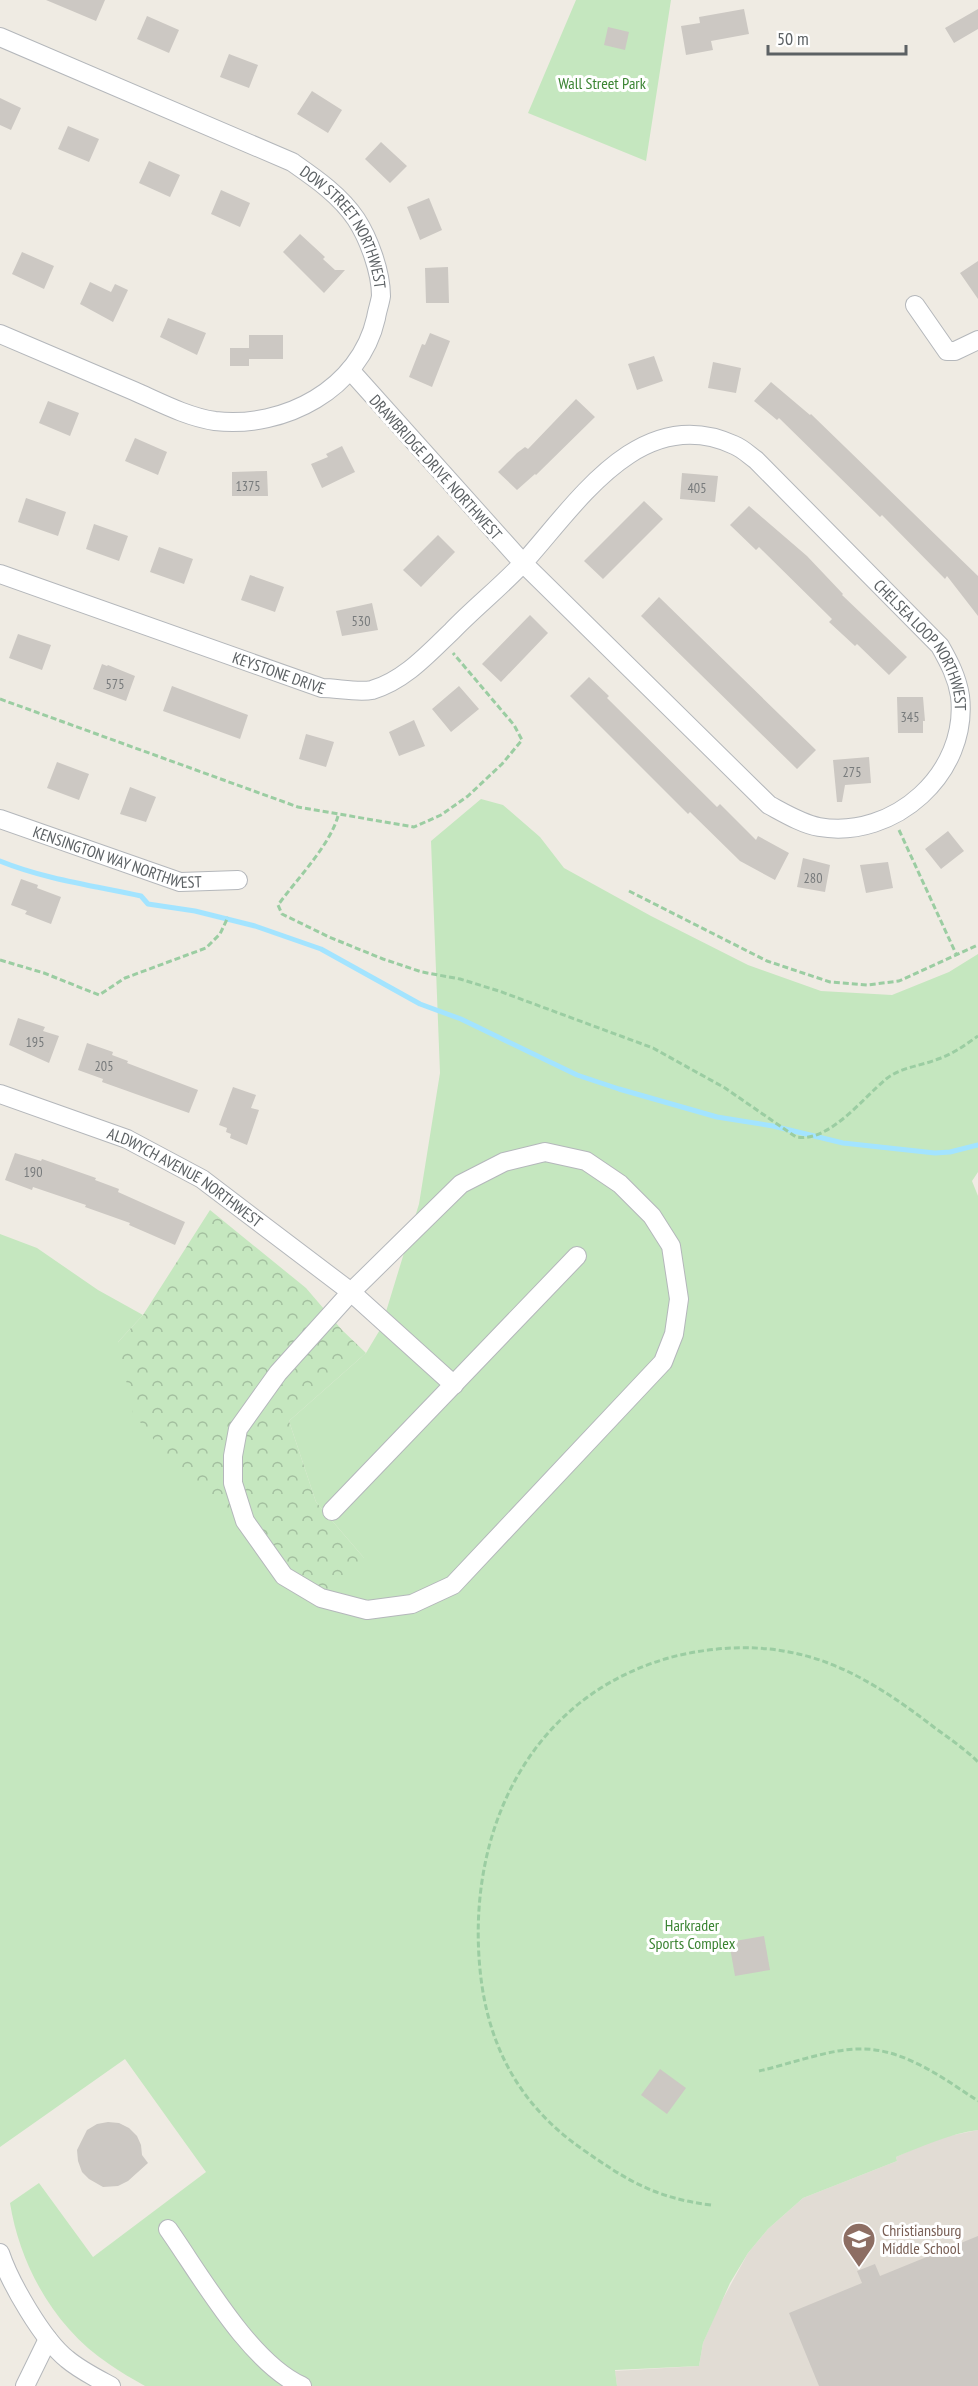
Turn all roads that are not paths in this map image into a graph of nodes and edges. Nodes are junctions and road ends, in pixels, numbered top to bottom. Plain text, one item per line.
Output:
1 (0, 37) edge
2 (915, 305) dead end
3 (0, 334) edge
4 (978, 340) edge
5 (350, 370) junction
6 (523, 563) junction
7 (0, 574) edge
8 (0, 819) edge
9 (238, 880) dead end
10 (0, 1094) edge
11 (577, 1256) dead end
12 (351, 1293) junction
13 (454, 1385) junction
14 (332, 1511) dead end
15 (168, 2229) dead end
16 (0, 2253) edge
17 (48, 2339) junction
18 (25, 2386) edge
19 (111, 2386) edge
20 (302, 2386) edge

1 - 5 street, DOW STREET NORTHWEST
2 - 4 street
3 - 5 street, DOW STREET NORTHWEST
5 - 6 street, DRAWBRIDGE DRIVE NORTHWEST
6 - 6 street, CHELSEA LOOP NORTHWEST
6 - 7 street, KEYSTONE DRIVE
8 - 9 street, KENSINGTON WAY NORTHWEST
10 - 12 street, ALDWYCH AVENUE NORTHWEST
11 - 13 street
12 - 12 street
12 - 13 street, ALDWYCH AVENUE NORTHWEST
13 - 14 street
15 - 20 street
16 - 17 street
17 - 18 street
17 - 19 street

